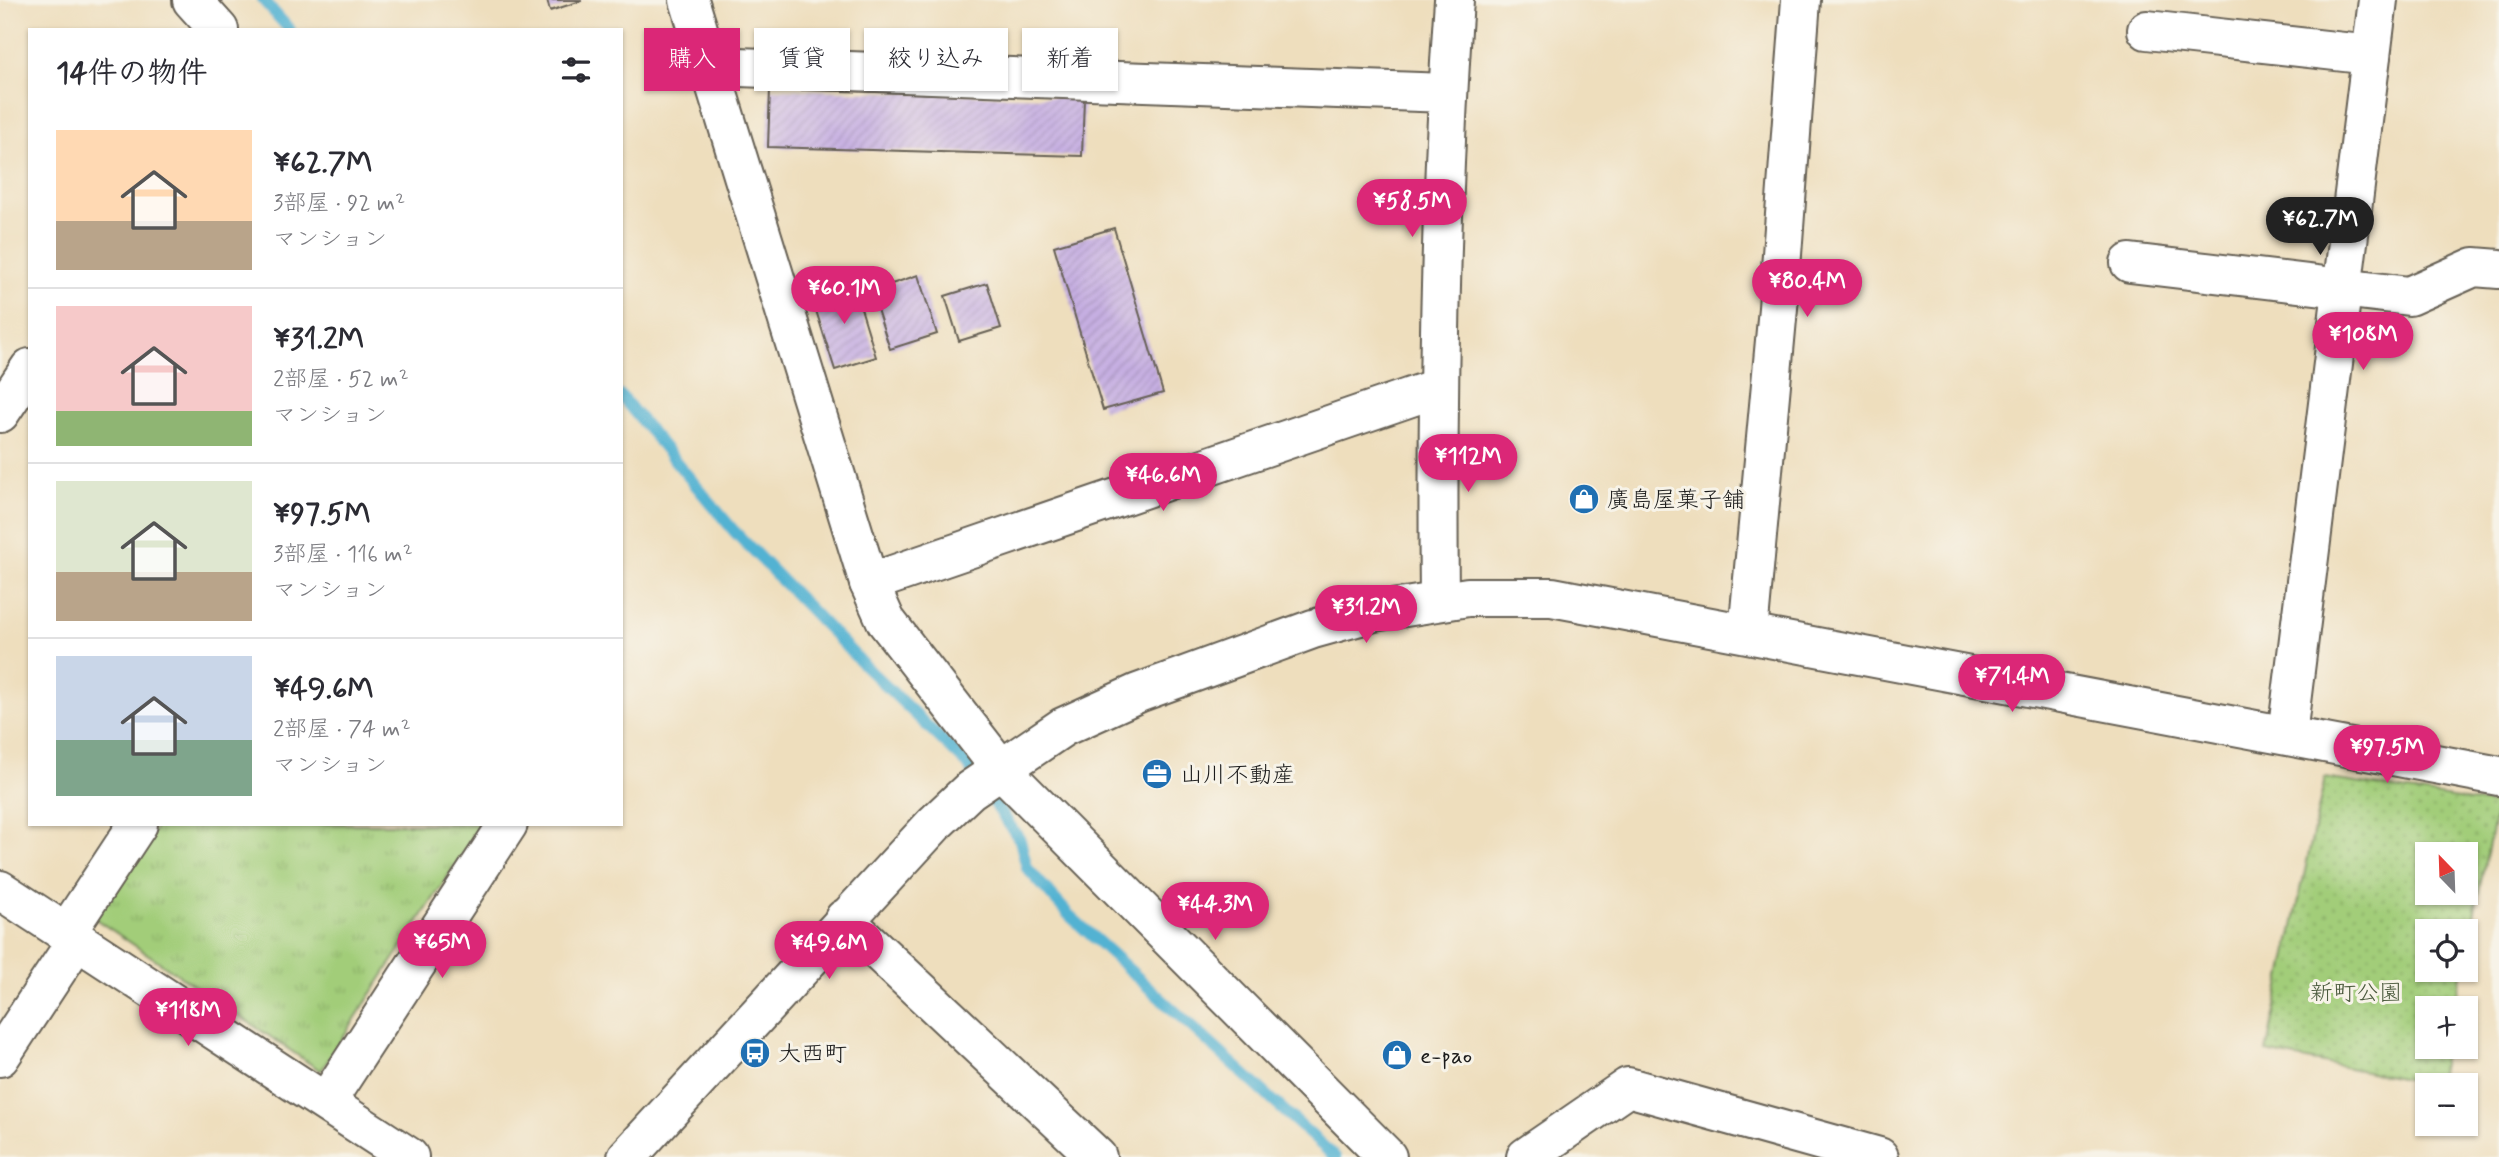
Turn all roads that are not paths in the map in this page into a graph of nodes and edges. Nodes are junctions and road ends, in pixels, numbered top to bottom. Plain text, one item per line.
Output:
1 (192, 0) edge
2 (689, 0) edge
3 (1454, 0) edge
4 (1801, 0) edge
5 (2378, 0) edge
6 (217, 28) edge
7 (698, 28) edge
8 (2147, 30) dead end
9 (2371, 55) junction
10 (740, 67) edge
11 (719, 91) edge
12 (1447, 93) junction
13 (2130, 263) dead end
14 (2499, 269) edge
15 (2344, 290) junction
16 (28, 371) edge
17 (1437, 388) junction
18 (0, 414) edge
19 (869, 583) junction
20 (1439, 600) junction
21 (1748, 633) junction
22 (2287, 735) junction
23 (1001, 769) junction
24 (2499, 776) edge
25 (137, 826) edge
26 (507, 826) edge
27 (0, 890) edge
28 (844, 919) junction
29 (72, 936) junction
30 (0, 1057) edge
31 (326, 1102) junction
32 (409, 1157) edge
33 (627, 1157) edge
34 (1097, 1157) edge
35 (1387, 1157) edge
36 (1526, 1157) edge
37 (1879, 1157) edge

1 - 6 street
2 - 7 street
3 - 12 street
4 - 21 street
5 - 9 street
8 - 9 street
9 - 15 street
10 - 12 street
11 - 19 street
12 - 17 street
13 - 15 street
14 - 15 street
15 - 22 street
16 - 18 street
17 - 19 street
17 - 20 street
19 - 23 street
20 - 21 street
20 - 23 street
21 - 22 street
22 - 24 street
23 - 28 street
23 - 35 street
25 - 29 street
26 - 31 street
27 - 29 street
28 - 33 street
28 - 34 street
29 - 30 street
29 - 31 street
31 - 32 street
36 - 37 street

